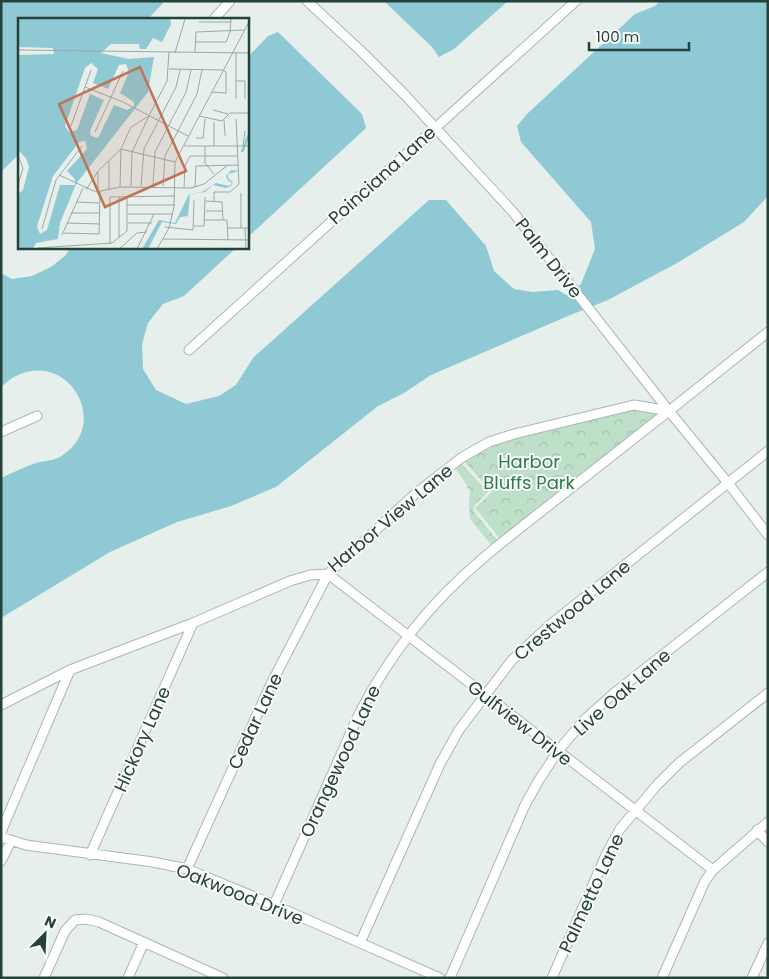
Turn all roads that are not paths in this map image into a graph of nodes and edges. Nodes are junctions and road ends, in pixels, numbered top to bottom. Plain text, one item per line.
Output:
1 (230, 1) edge
2 (307, 1) edge
3 (576, 1) edge
4 (215, 18) edge
5 (435, 127) junction
6 (768, 332) edge
7 (190, 350) dead end
8 (669, 411) junction
9 (37, 416) dead end
10 (1, 432) edge
11 (768, 451) edge
12 (728, 483) junction
13 (768, 535) edge
14 (768, 572) edge
15 (328, 574) junction
16 (193, 623) junction
17 (409, 637) junction
18 (70, 670) junction
19 (768, 693) edge
20 (484, 695) junction
21 (1, 705) edge
22 (558, 751) junction
23 (634, 810) junction
24 (768, 822) edge
25 (757, 830) junction
26 (1, 832) edge
27 (1, 837) edge
28 (11, 841) junction
29 (768, 842) edge
30 (90, 855) junction
31 (1, 862) edge
32 (187, 869) junction
33 (713, 870) junction
34 (274, 905) junction
35 (144, 942) junction
36 (360, 943) junction
37 (768, 943) edge
38 (213, 976) edge
39 (44, 978) edge
40 (128, 978) edge
41 (223, 978) edge
42 (440, 978) edge
43 (450, 978) edge
44 (552, 978) edge
45 (662, 978) edge
46 (752, 978) edge

1 - 4 street
2 - 5 street, Palm Drive
3 - 5 street, Poinciana Lane
5 - 7 street, Poinciana Lane
5 - 8 street, Palm Drive
6 - 8 street
8 - 12 street, Palm Drive
8 - 15 street, Harbor View Lane
8 - 17 street, Orangewood Lane
9 - 10 street
11 - 12 street, Crestwood Lane
12 - 13 street, Palm Drive
12 - 20 street, Crestwood Lane
14 - 22 street, Live Oak Lane
15 - 16 street, Harbor View Lane
15 - 17 street, Gulfview Drive
15 - 32 street, Cedar Lane
16 - 18 street, Harbor View Lane
16 - 30 street, Hickory Lane
17 - 20 street, Gulfview Drive
17 - 34 street, Orangewood Lane
18 - 21 street, Harbor View Lane
18 - 26 street
19 - 23 street, Palmetto Lane
20 - 22 street, Gulfview Drive
20 - 36 street, Crestwood Lane
22 - 23 street, Gulfview Drive
22 - 43 street, Live Oak Lane
23 - 33 street, Gulfview Drive
23 - 44 street, Palmetto Lane
24 - 25 street
25 - 29 street
25 - 33 street
27 - 28 street, Oakwood Drive
28 - 30 street, Oakwood Drive
28 - 31 street
30 - 32 street, Oakwood Drive
32 - 34 street, Oakwood Drive
33 - 45 street
34 - 36 street, Oakwood Drive
35 - 38 street
35 - 39 street
35 - 40 street
36 - 42 street, Oakwood Drive
37 - 46 street
38 - 41 street

